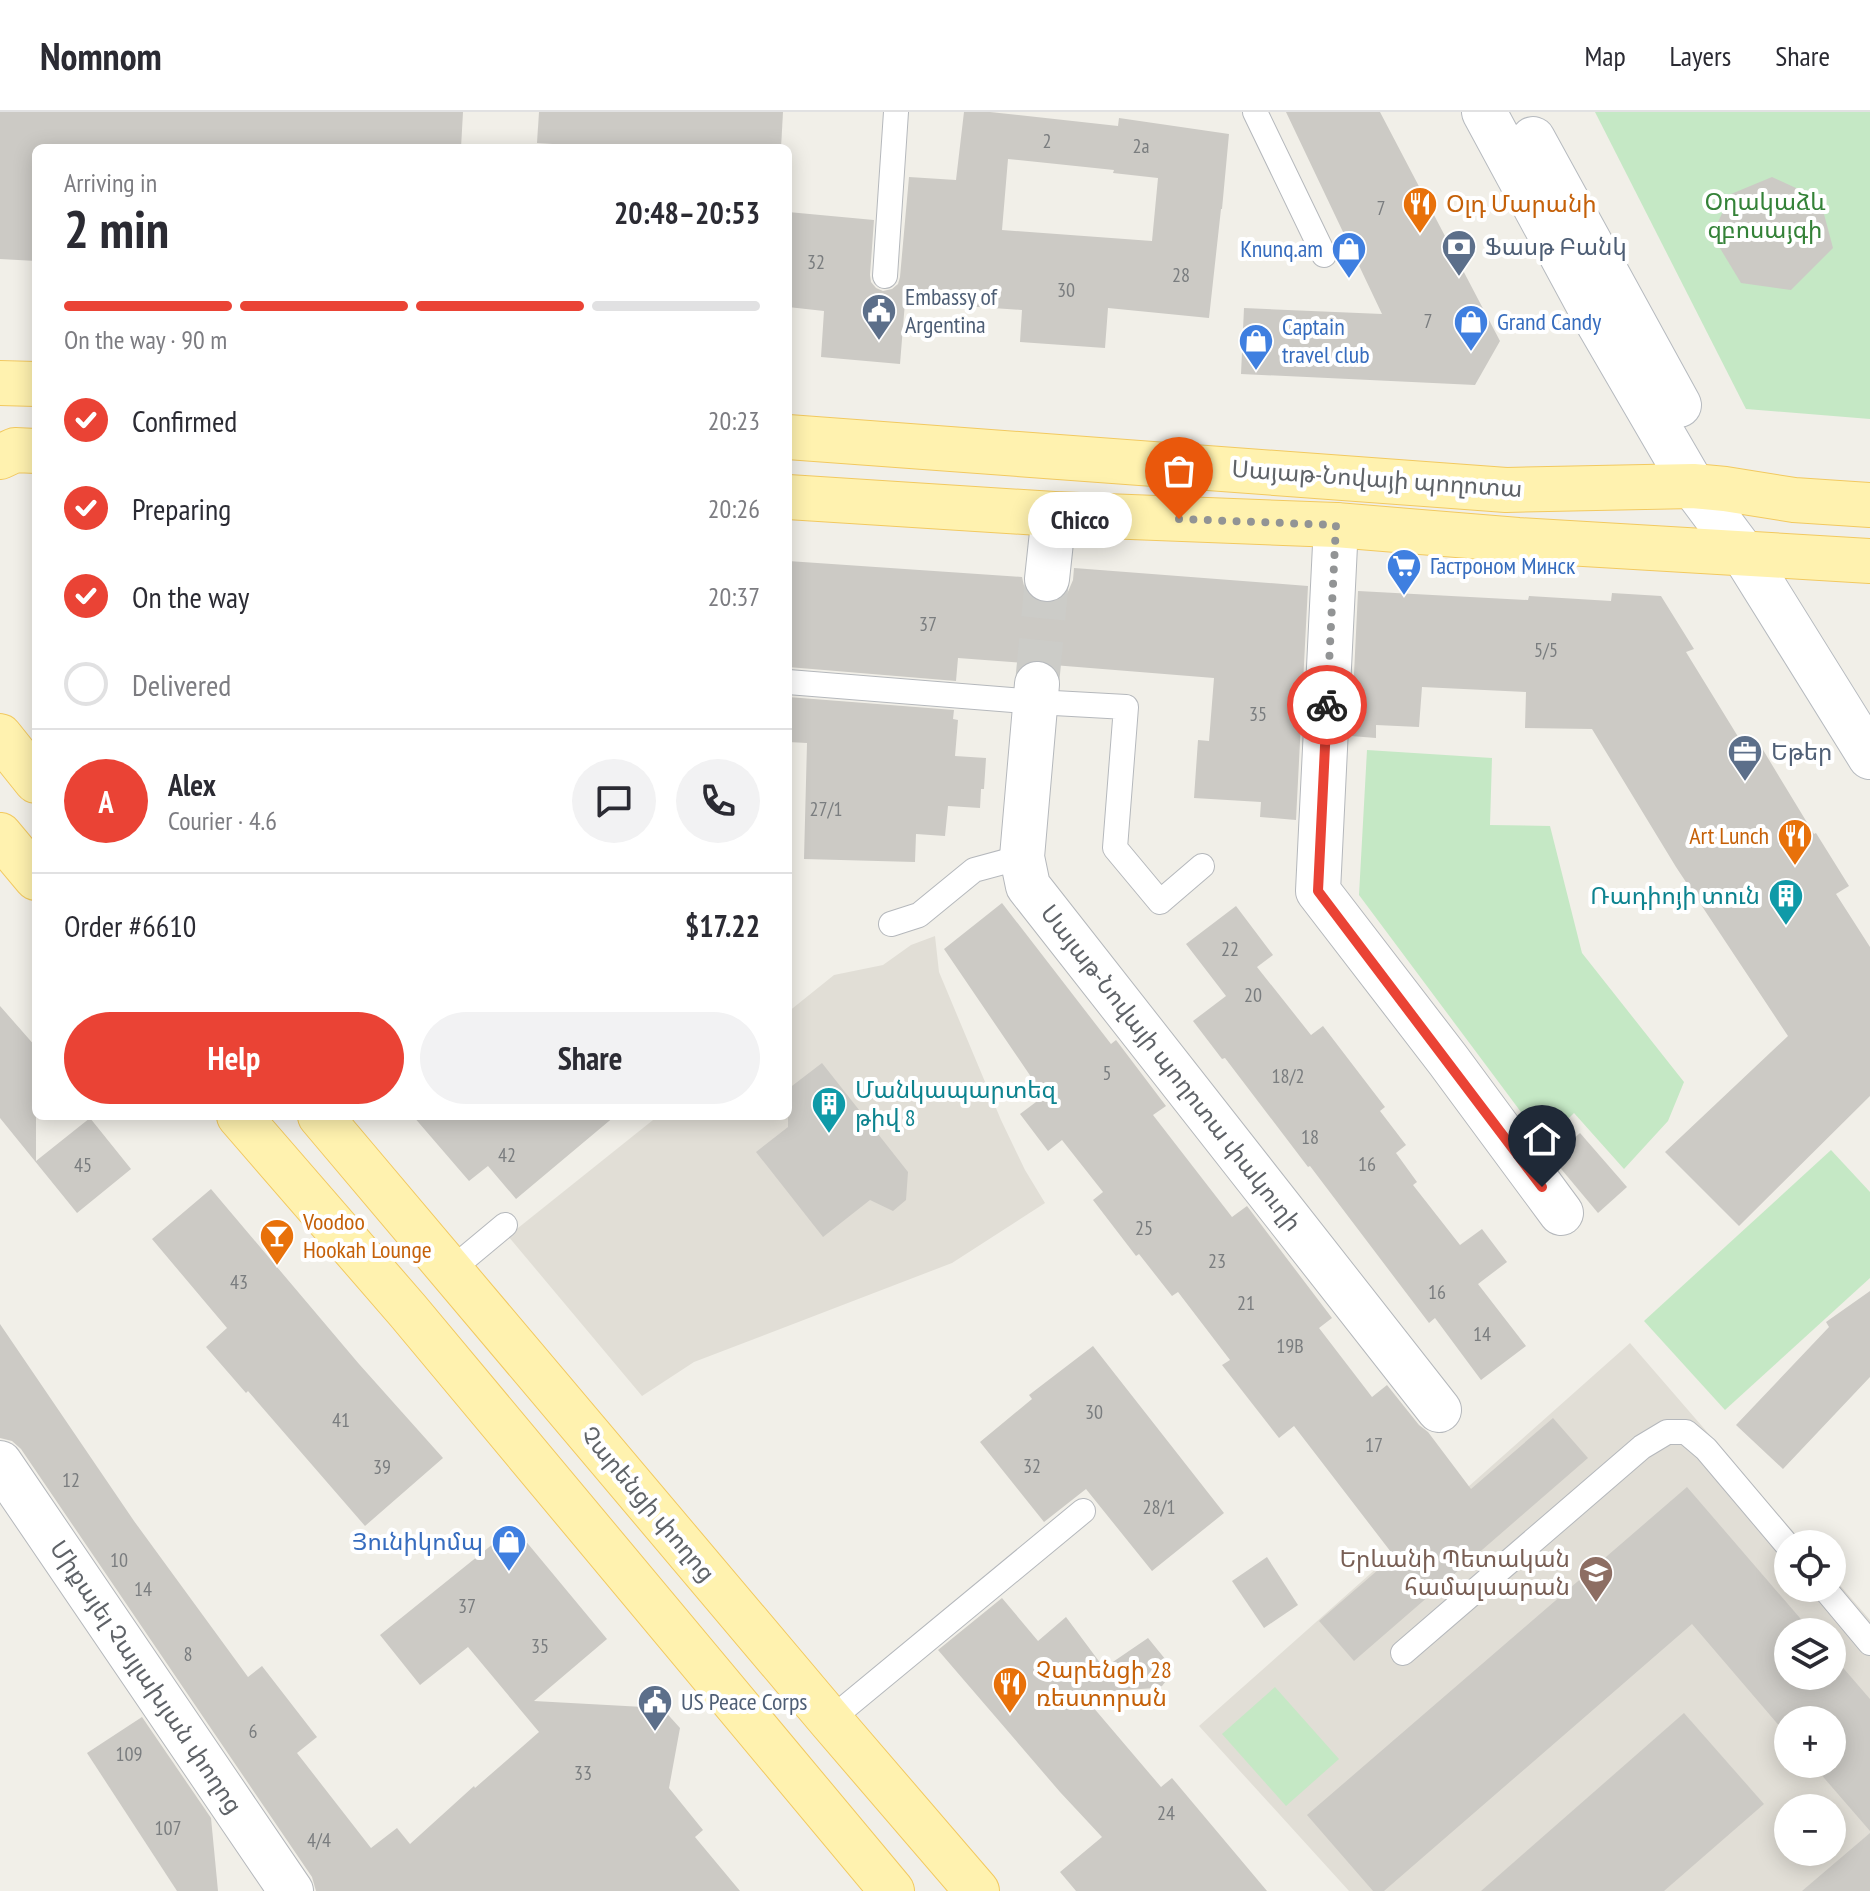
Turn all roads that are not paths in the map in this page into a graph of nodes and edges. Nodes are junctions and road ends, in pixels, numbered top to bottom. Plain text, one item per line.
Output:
1 (896, 112) edge
2 (1255, 112) edge
3 (1484, 112) edge
4 (1518, 112) edge
5 (1324, 255) dead end
6 (885, 276) dead end
7 (0, 383) edge
8 (32, 384) edge
9 (792, 437) edge
10 (32, 451) edge
11 (0, 457) edge
12 (1709, 488) junction
13 (792, 497) edge
14 (1870, 505) edge
15 (1054, 514) junction
16 (1336, 525) junction
17 (1743, 553) junction
18 (1870, 561) edge
19 (1047, 579) tunnel mouth
20 (792, 682) edge
21 (1037, 693) junction
22 (0, 736) edge
23 (1870, 757) edge
24 (32, 776) edge
25 (0, 835) edge
26 (1022, 857) junction
27 (1202, 866) dead end
28 (32, 873) edge
29 (891, 924) dead end
30 (242, 1120) edge
31 (323, 1120) edge
32 (1561, 1213) dead end
33 (505, 1225) dead end
34 (451, 1270) junction
35 (1439, 1410) dead end
36 (0, 1463) edge
37 (1083, 1511) dead end
38 (1774, 1530) edge
39 (1836, 1602) edge
40 (1870, 1643) edge
41 (1403, 1653) dead end
42 (830, 1720) junction
43 (291, 1891) edge
44 (892, 1891) edge
45 (977, 1891) edge

1 - 6 lane
2 - 5 lane
3 - 12 street
4 - 12 street
7 - 8 main road
9 - 12 main road, Սայաթ-Նովայի պողոտա
10 - 11 main road
12 - 14 main road, Սայաթ-Նովայի պողոտա
12 - 17 street
13 - 15 main road, Սայաթ-Նովայի պողոտա
15 - 16 main road, Սայաթ-Նովայի պողոտա
15 - 19 street
16 - 17 main road, Սայաթ-Նովայի պողոտա
16 - 32 street
17 - 18 main road, Սայաթ-Նովայի պողոտա
17 - 23 street
20 - 21 lane
21 - 26 street, Սայաթ-Նովայի պողոտա փակուղի
21 - 27 lane
22 - 24 main road
25 - 28 main road
26 - 29 lane
26 - 35 street, Սայաթ-Նովայի պողոտա փակուղի
30 - 44 main road
31 - 34 main road, Չարենցի փողոց
33 - 34 lane
34 - 42 main road, Չարենցի փողոց
36 - 43 street, Միքայել Չայլախյան փողոց
37 - 42 lane
38 - 41 lane
39 - 40 lane
42 - 45 main road, Չարենցի փողոց

